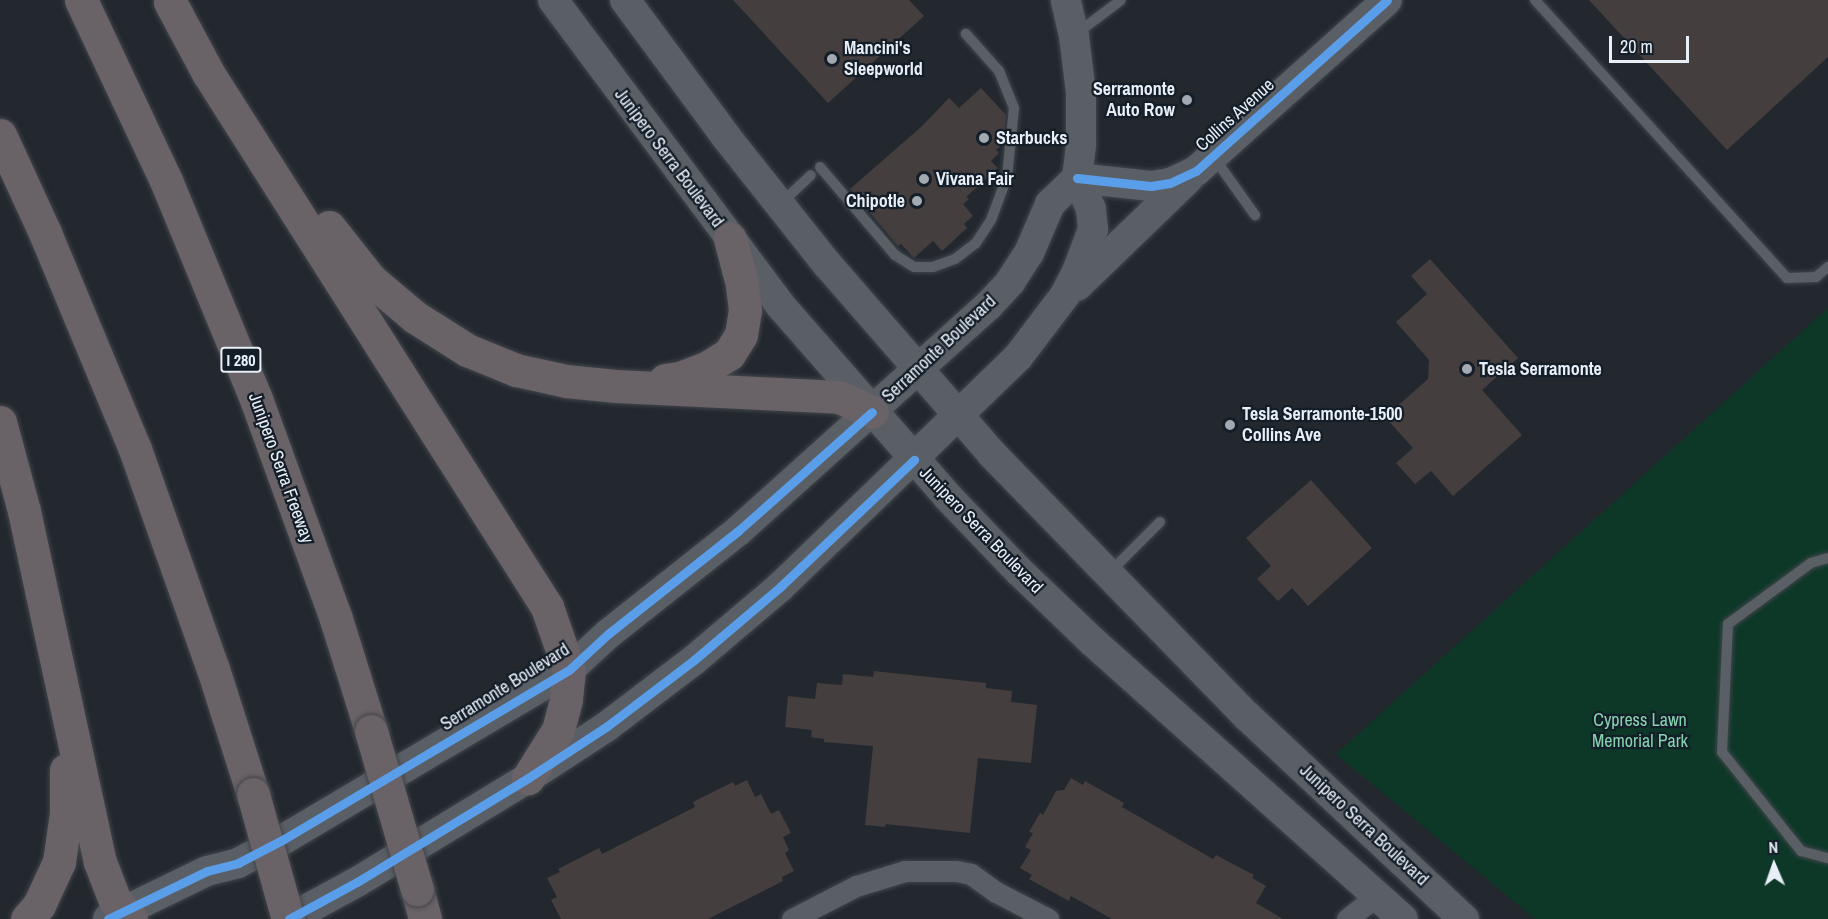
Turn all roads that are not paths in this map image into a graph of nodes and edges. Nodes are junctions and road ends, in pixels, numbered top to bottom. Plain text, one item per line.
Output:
1 (81, 0) edge
2 (553, 0) edge
3 (625, 0) edge
4 (1066, 0) edge
5 (1121, 0) edge
6 (1387, 0) edge
7 (1534, 0) edge
8 (170, 1) edge
9 (966, 34) dead end
10 (1074, 36) junction
11 (0, 135) edge
12 (1205, 164) junction
13 (820, 167) dead end
14 (810, 175) dead end
15 (1077, 178) junction
16 (779, 205) junction
17 (1255, 215) dead end
18 (730, 239) junction
19 (1828, 267) edge
20 (1057, 308) junction
21 (917, 369) junction
22 (591, 384) junction
23 (872, 412) junction
24 (959, 417) junction
25 (0, 423) edge
26 (914, 460) junction
27 (1160, 522) dead end
28 (1828, 558) edge
29 (1109, 574) junction
30 (569, 670) junction
31 (64, 702) junction
32 (528, 778) junction
33 (1828, 858) edge
34 (1376, 896) junction
35 (421, 904) edge
36 (120, 917) edge
37 (27, 919) edge
38 (289, 919) edge
39 (792, 919) edge
40 (1048, 919) edge
41 (1347, 919) edge
42 (1403, 919) edge
43 (1464, 919) edge

1 - 35 highway, Junipero Serra Freeway / I 280, bridge
2 - 18 main road, Junipero Serra Boulevard
3 - 16 main road, Junipero Serra Boulevard
4 - 10 main road
5 - 10 lane
6 - 12 main road, Collins Avenue
7 - 19 lane
8 - 22 highway
8 - 30 highway
9 - 13 lane
10 - 15 main road
11 - 38 highway, bridge
12 - 15 main road, Collins Avenue
12 - 17 lane
12 - 20 main road
14 - 16 lane
15 - 20 main road
15 - 21 main road, Serramonte Boulevard
16 - 21 main road, Junipero Serra Boulevard
18 - 22 highway
18 - 23 main road, Junipero Serra Boulevard
20 - 24 main road
21 - 23 main road, Serramonte Boulevard
21 - 24 main road, Junipero Serra Boulevard
22 - 23 highway
23 - 26 main road, Junipero Serra Boulevard
23 - 30 main road, Serramonte Boulevard
24 - 26 main road
24 - 29 main road, Junipero Serra Boulevard
25 - 31 highway
26 - 32 main road
26 - 34 main road, Junipero Serra Boulevard
27 - 29 lane
28 - 33 lane
29 - 43 main road, Junipero Serra Boulevard
30 - 32 highway
30 - 36 main road, Serramonte Boulevard
31 - 36 highway
31 - 37 highway
32 - 38 main road
34 - 41 street
34 - 42 main road, Junipero Serra Boulevard
39 - 40 street

